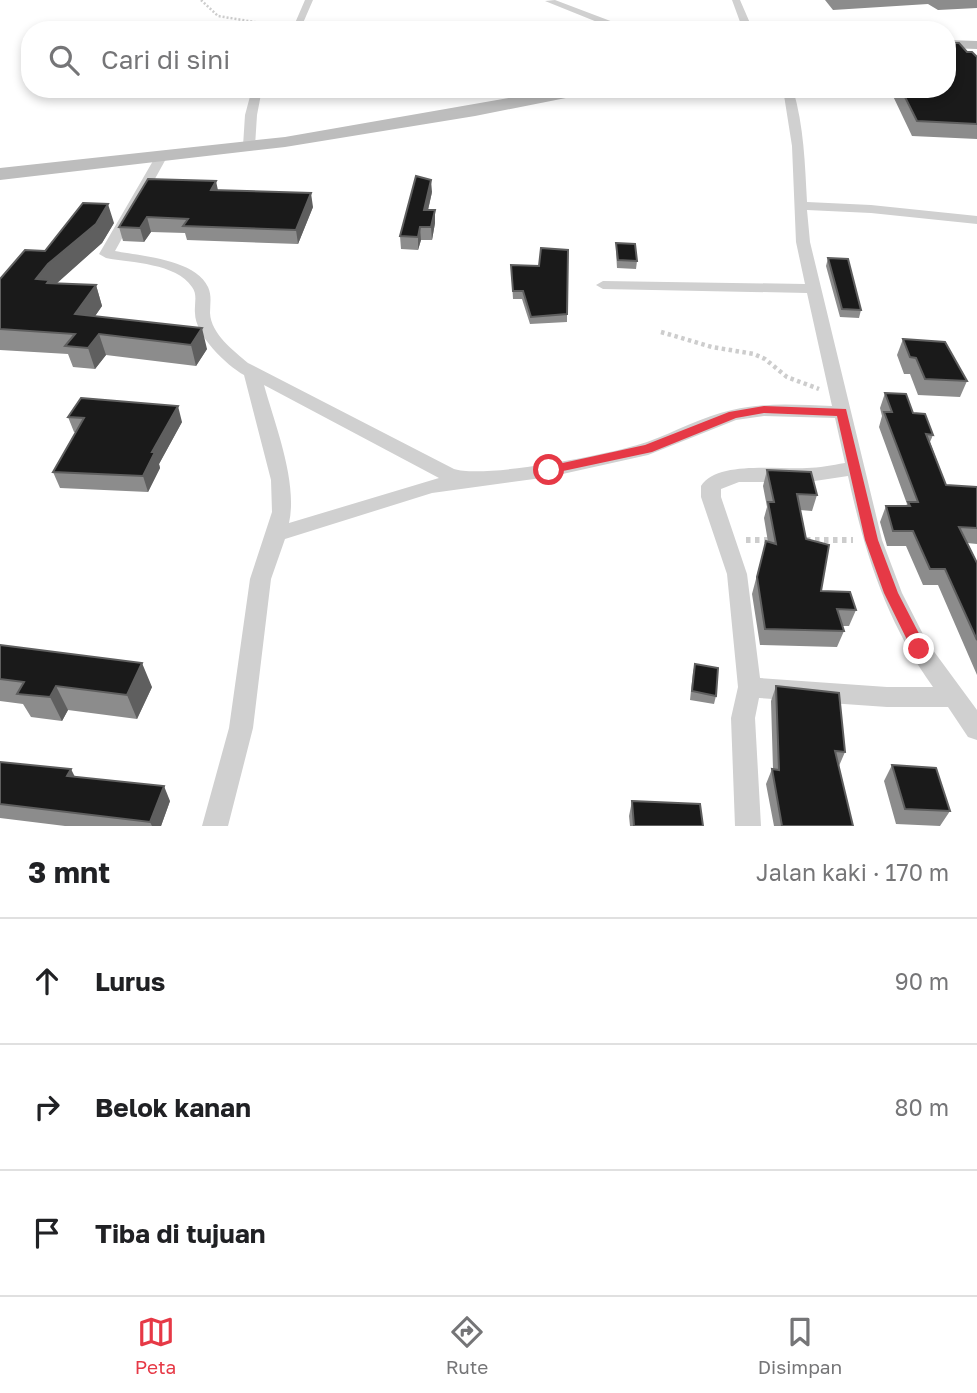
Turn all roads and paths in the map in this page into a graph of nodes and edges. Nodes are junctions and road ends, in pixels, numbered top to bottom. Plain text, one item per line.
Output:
1 (201, 0) edge
2 (309, 0) edge
3 (736, 0) edge
4 (549, 1) edge
5 (248, 21) edge
6 (299, 21) edge
7 (602, 21) edge
8 (744, 21) edge
9 (956, 44) edge
10 (977, 45) edge
11 (255, 98) edge
12 (539, 98) edge
13 (790, 98) edge
14 (249, 146) junction
15 (161, 157) junction
16 (0, 174) edge
17 (801, 206) junction
18 (977, 220) edge
19 (603, 285) dead end
20 (813, 289) junction
21 (662, 332) dead end
22 (252, 372) junction
23 (837, 393) junction
24 (842, 412) junction
25 (856, 468) junction
26 (467, 480) junction
27 (277, 534) junction
28 (724, 540) junction
29 (779, 540) edge
30 (803, 540) edge
31 (872, 540) junction
32 (750, 687) junction
33 (953, 697) junction
34 (977, 729) edge
35 (215, 826) edge
36 (748, 826) edge

1 - 5 path
2 - 6 street
3 - 8 street
4 - 7 street
9 - 10 street
11 - 14 street
12 - 14 street
13 - 17 street
14 - 15 street
15 - 16 street
15 - 22 street
17 - 18 street
17 - 20 street
19 - 20 street
20 - 23 street
21 - 23 path
22 - 26 street
22 - 27 street
23 - 24 street
24 - 25 street
24 - 26 street
25 - 28 street
25 - 31 street
26 - 27 street
27 - 35 street
28 - 29 path
28 - 32 street
30 - 31 path
31 - 33 street
32 - 33 street
32 - 36 street
33 - 34 street

